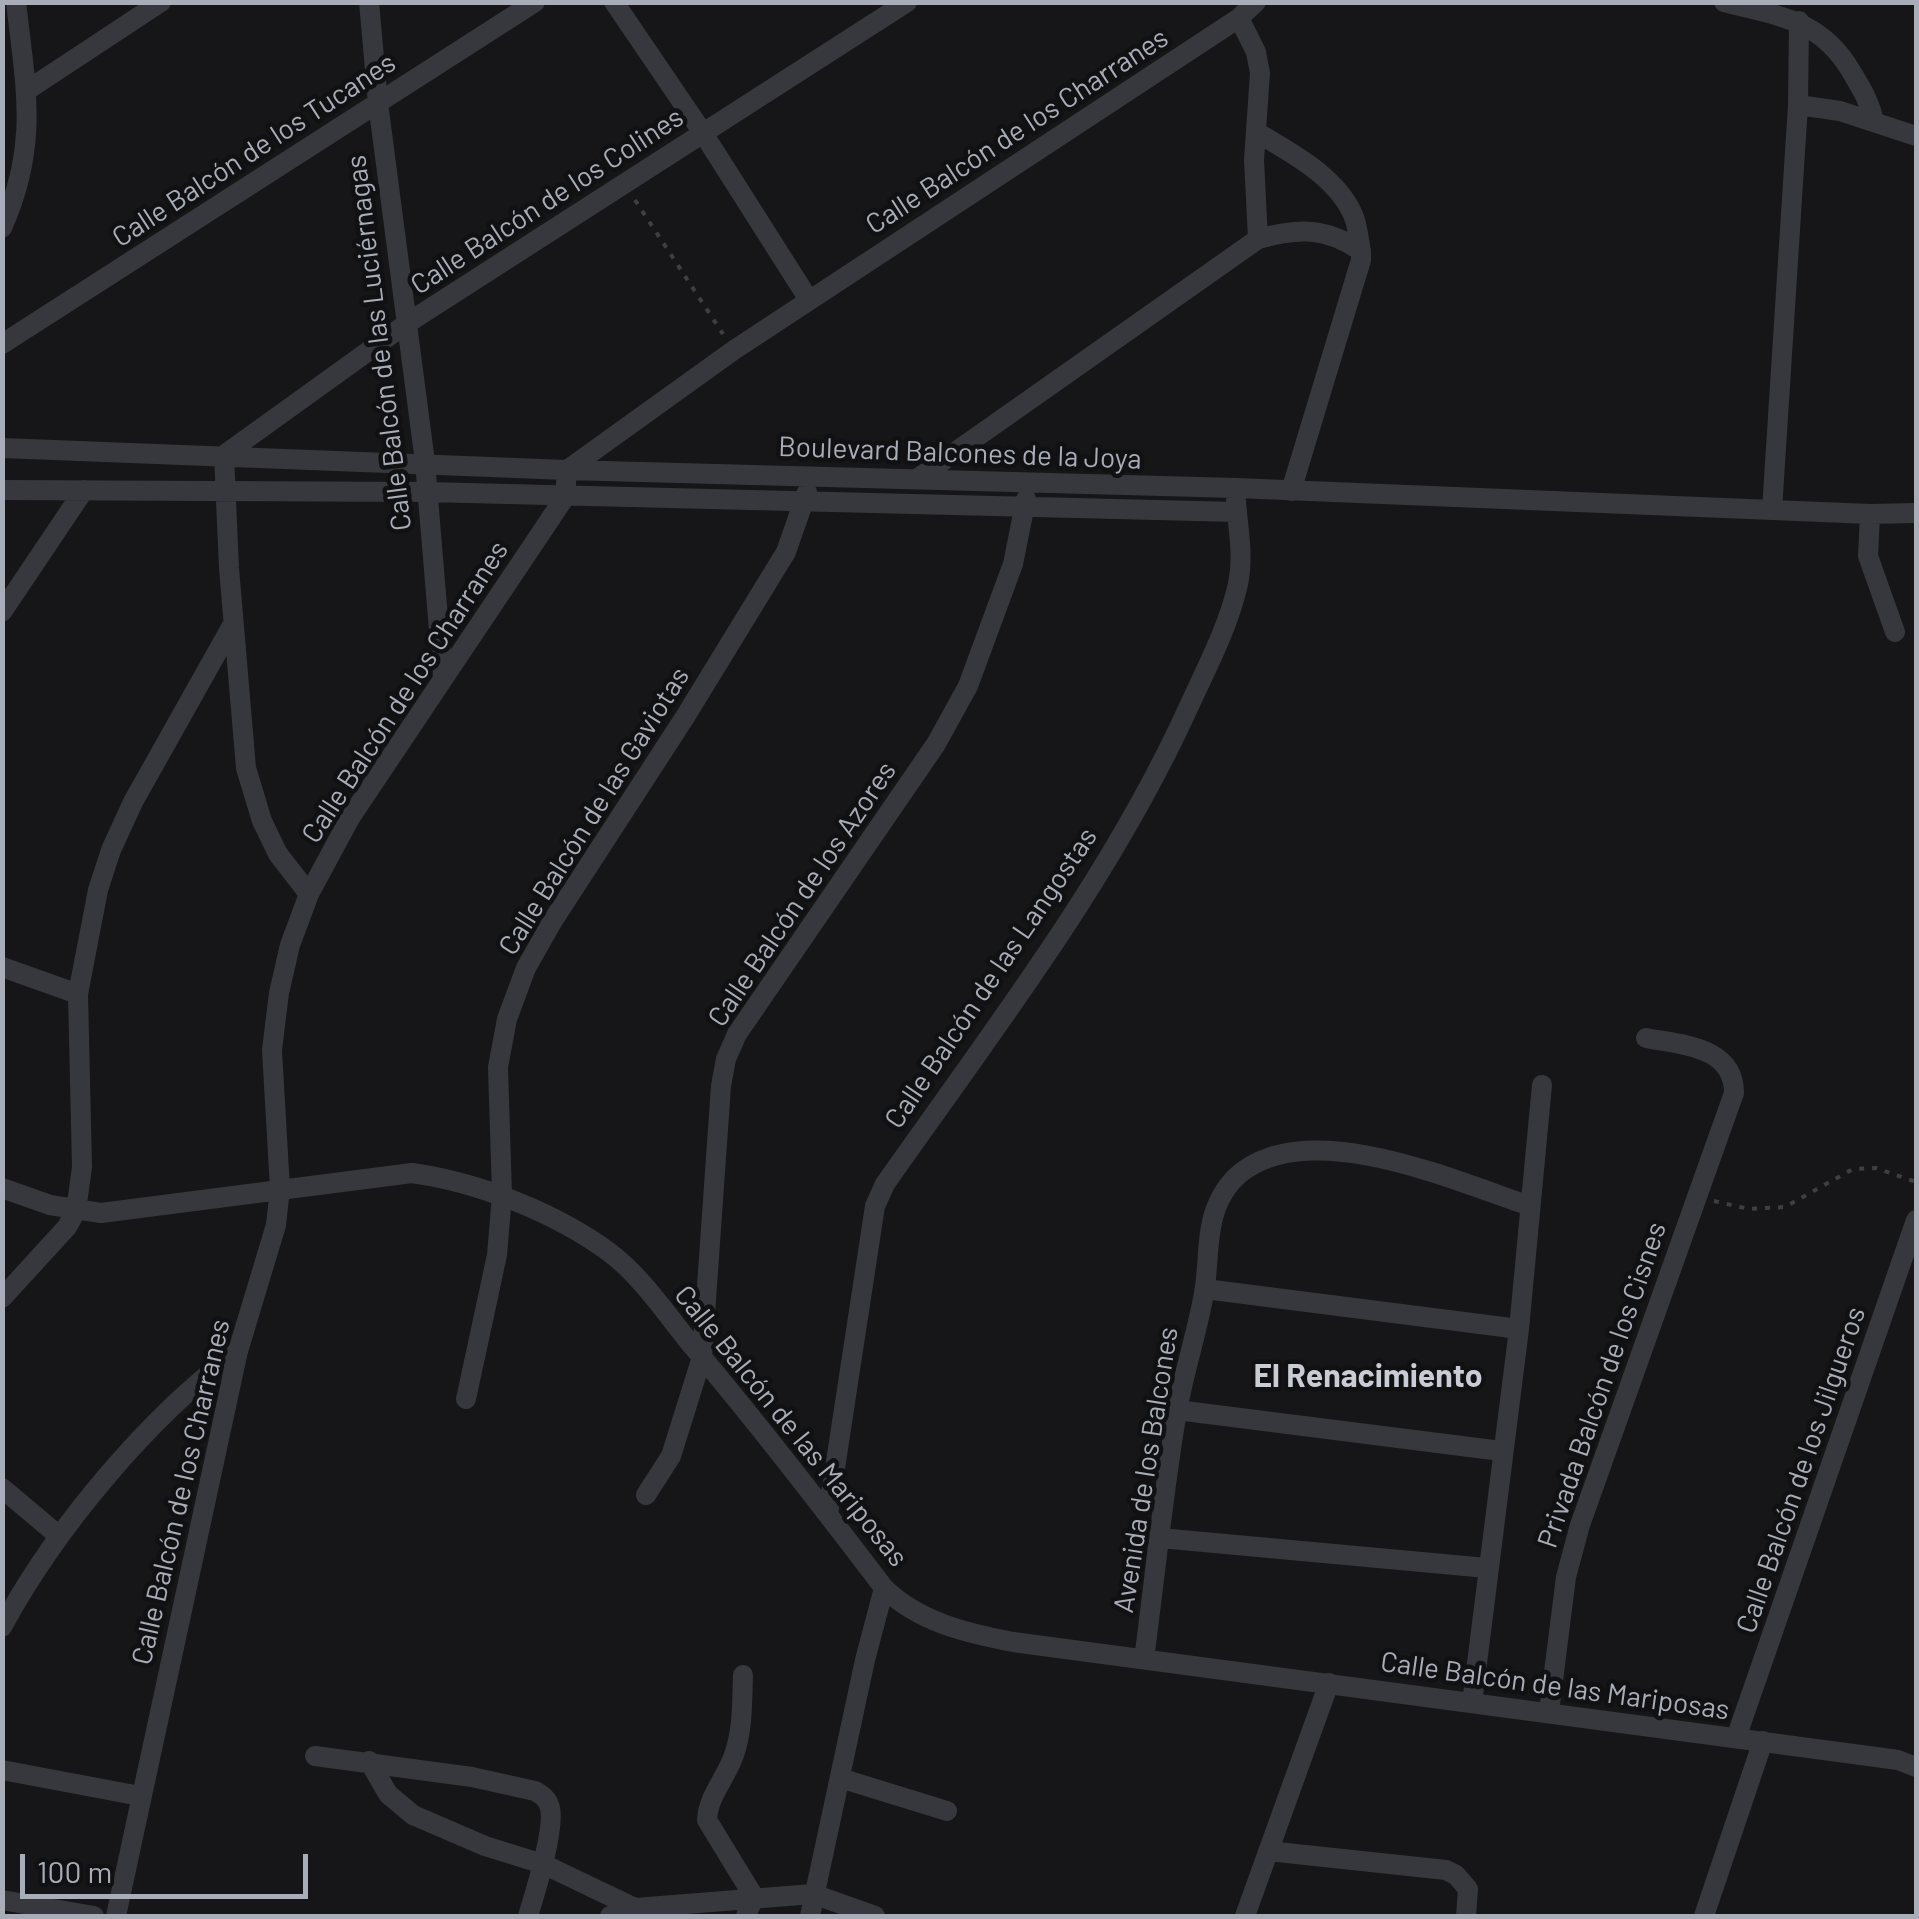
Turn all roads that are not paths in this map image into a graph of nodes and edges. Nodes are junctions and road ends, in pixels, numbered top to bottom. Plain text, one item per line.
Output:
1 (16, 2) edge
2 (161, 2) edge
3 (369, 2) edge
4 (535, 2) edge
5 (614, 2) edge
6 (907, 2) edge
7 (1256, 2) edge
8 (1724, 2) edge
9 (1240, 18) junction
10 (1798, 21) junction
11 (12, 56) edge
12 (26, 91) junction
13 (378, 102) junction
14 (1798, 105) junction
15 (1874, 122) junction
16 (1256, 132) junction
17 (703, 133) junction
18 (1916, 136) edge
19 (11, 190) edge
20 (2, 228) edge
21 (1258, 239) junction
22 (1361, 251) junction
23 (809, 300) junction
24 (406, 324) junction
25 (2, 344) edge
26 (2, 448) edge
27 (224, 455) junction
28 (425, 462) junction
29 (566, 470) junction
30 (811, 476) junction
31 (917, 479) junction
32 (1028, 482) junction
33 (1236, 488) junction
34 (2, 490) edge
35 (84, 490) junction
36 (1292, 490) junction
37 (426, 492) junction
38 (225, 493) junction
39 (565, 497) junction
40 (804, 504) junction
41 (1025, 509) junction
42 (1772, 510) junction
43 (1237, 512) junction
44 (1916, 513) edge
45 (1870, 514) junction
46 (2, 612) edge
47 (234, 624) junction
48 (1895, 632) dead end
49 (443, 678) junction
50 (309, 894) junction
51 (2, 967) edge
52 (78, 994) junction
53 (1646, 1038) dead end
54 (1542, 1085) dead end
55 (2, 1188) edge
56 (280, 1189) junction
57 (502, 1195) junction
58 (1530, 1206) junction
59 (76, 1211) junction
60 (1916, 1220) edge
61 (1205, 1289) junction
62 (2, 1298) edge
63 (1519, 1328) junction
64 (238, 1351) junction
65 (702, 1357) junction
66 (466, 1400) dead end
67 (1177, 1410) junction
68 (1501, 1451) junction
69 (2, 1488) edge
70 (646, 1495) dead end
71 (828, 1514) junction
72 (59, 1536) junction
73 (1160, 1538) junction
74 (1487, 1568) junction
75 (884, 1588) junction
76 (2, 1627) edge
77 (1144, 1659) junction
78 (743, 1675) dead end
79 (1328, 1683) junction
80 (1472, 1702) junction
81 (1549, 1712) junction
82 (1736, 1738) junction
83 (1763, 1741) junction
84 (315, 1756) dead end
85 (368, 1761) junction
86 (1916, 1767) edge
87 (2, 1770) edge
88 (840, 1778) junction
89 (140, 1796) junction
90 (947, 1811) dead end
91 (1268, 1851) junction
92 (542, 1864) junction
93 (813, 1894) junction
94 (2, 1900) edge
95 (750, 1907) edge
96 (635, 1908) junction
97 (94, 1916) edge
98 (116, 1916) edge
99 (528, 1916) edge
100 (610, 1916) edge
101 (810, 1916) edge
102 (875, 1916) edge
103 (1245, 1916) edge
104 (1466, 1916) edge
105 (1704, 1916) edge

1 - 11 street
2 - 12 street
3 - 13 street, Calle Balcón de las Luciérnagas
4 - 13 street, Calle Balcón de los Tucanes
5 - 17 street
6 - 17 street, Calle Balcón de los Colines
7 - 9 street, Calle Balcón de los Charranes
8 - 10 street
9 - 16 street
9 - 23 street, Calle Balcón de los Charranes
10 - 14 street
10 - 15 street
11 - 12 street
12 - 19 street
13 - 24 street, Calle Balcón de las Luciérnagas
13 - 25 street, Calle Balcón de los Tucanes
14 - 15 street
14 - 42 street
15 - 18 street
16 - 21 street
16 - 22 street
17 - 23 street
17 - 24 street, Calle Balcón de los Colines
19 - 20 street
21 - 22 street
21 - 31 street
22 - 36 street
23 - 29 street, Calle Balcón de los Charranes
24 - 27 street, Calle Balcón de los Colines
24 - 28 street, Calle Balcón de las Luciérnagas
26 - 27 street, Boulevard Balcones de la Joya
27 - 28 street, Boulevard Balcones de la Joya
27 - 38 street
28 - 29 street, Boulevard Balcones de la Joya
28 - 37 street, Calle Balcón de las Luciérnagas
29 - 30 street, Boulevard Balcones de la Joya
29 - 39 street
30 - 31 street, Boulevard Balcones de la Joya
30 - 40 street, Calle Balcón de las Gaviotas
31 - 32 street, Boulevard Balcones de la Joya
32 - 33 street, Boulevard Balcones de la Joya
32 - 41 street, Calle Balcón de los Azores
33 - 36 street, Boulevard Balcones de la Joya
33 - 43 street, Calle Balcón de las Langostas
34 - 35 street, Boulevard Balcones de la Joya
35 - 38 street, Boulevard Balcones de la Joya
35 - 46 street
36 - 42 street, Boulevard Balcones de la Joya
37 - 38 street, Boulevard Balcones de la Joya
37 - 39 street, Boulevard Balcones de la Joya
37 - 49 street, Calle Balcón de las Luciérnagas
38 - 47 street
39 - 40 street, Boulevard Balcones de la Joya
39 - 49 street, Calle Balcón de los Charranes
40 - 41 street, Boulevard Balcones de la Joya
40 - 57 street, Calle Balcón de las Gaviotas
41 - 43 street, Boulevard Balcones de la Joya
41 - 65 street, Calle Balcón de los Azores
42 - 45 street, Boulevard Balcones de la Joya
43 - 71 street, Calle Balcón de las Langostas
44 - 45 street, Boulevard Balcones de la Joya
45 - 48 street
47 - 50 street
47 - 52 street
49 - 50 street, Calle Balcón de los Charranes
50 - 56 street, Calle Balcón de los Charranes
51 - 52 street
52 - 59 street
53 - 81 street, Privada Balcón de los Cisnes
54 - 58 street
55 - 59 street, Calle Balcón de las Mariposas
56 - 57 street, Calle Balcón de las Mariposas
56 - 59 street, Calle Balcón de las Mariposas
56 - 64 street, Calle Balcón de los Charranes
57 - 65 street, Calle Balcón de las Mariposas
57 - 66 street, Calle Balcón de las Gaviotas
58 - 61 street, Avenida de los Balcones
58 - 63 street
59 - 62 street
60 - 82 street, Calle Balcón de los Jilgueros
61 - 63 street
61 - 67 street, Avenida de los Balcones
63 - 68 street
64 - 72 street
64 - 89 street, Calle Balcón de los Charranes
65 - 70 street, Calle Balcón de los Azores
65 - 71 street, Calle Balcón de las Mariposas
67 - 68 street
67 - 73 street, Avenida de los Balcones
68 - 74 street
69 - 72 street
71 - 75 street, Calle Balcón de las Mariposas
72 - 76 street
73 - 74 street
73 - 77 street, Avenida de los Balcones
74 - 80 street
75 - 77 street, Calle Balcón de las Mariposas
75 - 88 street
77 - 79 street, Calle Balcón de las Mariposas
78 - 95 street
79 - 80 street, Calle Balcón de las Mariposas
79 - 91 street
80 - 81 street, Calle Balcón de las Mariposas
81 - 82 street, Calle Balcón de las Mariposas
82 - 83 street, Calle Balcón de las Mariposas
83 - 86 street, Calle Balcón de las Mariposas
83 - 105 street
84 - 85 street
85 - 92 street
85 - 92 street
87 - 89 street
88 - 90 street
88 - 93 street
89 - 98 street, Calle Balcón de los Charranes
91 - 103 street
91 - 104 street
92 - 96 street
92 - 99 street
93 - 95 street
93 - 101 street
93 - 102 street
94 - 97 street
95 - 96 street
96 - 100 street

